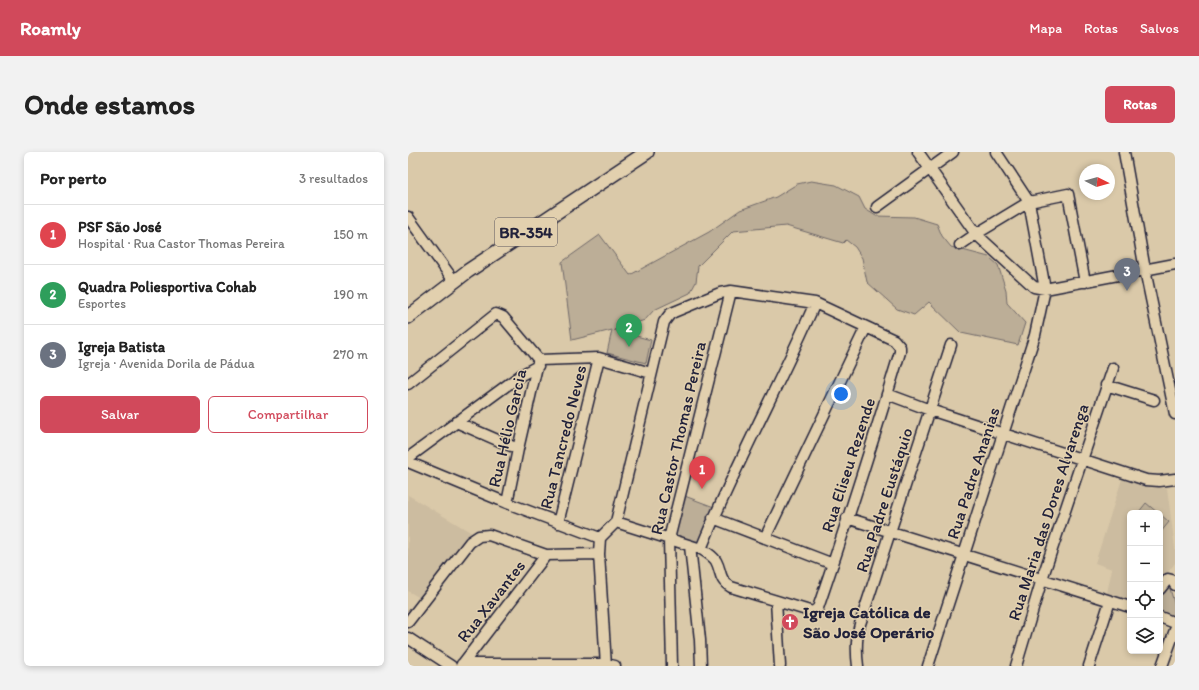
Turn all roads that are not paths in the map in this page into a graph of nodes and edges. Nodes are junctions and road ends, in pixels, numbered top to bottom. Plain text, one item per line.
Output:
1 (647, 152) edge
2 (918, 152) edge
3 (953, 152) edge
4 (996, 152) edge
5 (1124, 152) edge
6 (930, 169) junction
7 (1029, 202) junction
8 (877, 207) dead end
9 (408, 217) edge
10 (976, 234) junction
11 (960, 245) dead end
12 (1175, 264) edge
13 (1145, 270) junction
14 (454, 281) junction
15 (1085, 282) junction
16 (1045, 290) junction
17 (731, 291) junction
18 (815, 303) junction
19 (408, 317) edge
20 (866, 327) junction
21 (951, 345) dead end
22 (599, 358) junction
23 (538, 363) junction
24 (1113, 368) dead end
25 (651, 373) junction
26 (408, 384) edge
27 (1106, 385) junction
28 (887, 394) junction
29 (1154, 400) dead end
30 (930, 410) junction
31 (1175, 414) edge
32 (456, 422) junction
33 (1003, 433) junction
34 (518, 449) junction
35 (408, 458) edge
36 (1083, 458) junction
37 (408, 462) edge
38 (1175, 479) edge
39 (506, 503) junction
40 (713, 518) junction
41 (847, 518) junction
42 (616, 522) junction
43 (558, 523) junction
44 (890, 531) junction
45 (600, 538) junction
46 (766, 538) junction
47 (669, 539) junction
48 (690, 546) junction
49 (701, 549) junction
50 (599, 554) junction
51 (546, 555) junction
52 (964, 555) junction
53 (833, 564) junction
54 (1042, 579) junction
55 (1175, 584) edge
56 (1163, 585) edge
57 (776, 601) junction
58 (1110, 601) junction
59 (1127, 607) edge
60 (1163, 618) edge
61 (408, 622) edge
62 (1175, 622) edge
63 (1175, 630) edge
64 (408, 638) edge
65 (462, 665) edge
66 (609, 665) edge
67 (451, 666) edge
68 (672, 666) edge
69 (702, 666) edge
70 (780, 666) edge
71 (858, 666) edge
72 (928, 666) edge
73 (1016, 666) edge
74 (1089, 666) edge
75 (1162, 666) edge

1 - 14 main road, BR-354
2 - 6 street
3 - 6 street
4 - 7 street
5 - 13 street
6 - 8 street
6 - 10 street
7 - 10 street
7 - 15 street
7 - 16 street
9 - 14 street
10 - 11 street
10 - 16 street
12 - 13 street
13 - 15 street
13 - 31 street
14 - 19 main road, BR-354
15 - 16 street
16 - 33 street, Rua Padre Ananias
17 - 18 street
17 - 25 street
17 - 47 street, Rua Castor Thomas Pereira
18 - 20 street
18 - 40 street
20 - 28 street, Rua Eliseu Rezende
20 - 46 street
21 - 30 street, Rua Padre Eustáquio
22 - 23 street
22 - 25 street
22 - 43 street, Rua Tancredo Neves
23 - 26 street
23 - 32 street
23 - 34 street, Rua Hélio Garcia
24 - 27 street, Rua Maria das Dores Alvarenga
25 - 42 street
27 - 29 street
27 - 36 street, Rua Maria das Dores Alvarenga
28 - 30 street
28 - 41 street, Rua Eliseu Rezende
30 - 33 street
30 - 44 street, Rua Padre Eustáquio
32 - 34 street
32 - 35 street
33 - 36 street
33 - 52 street, Rua Padre Ananias
34 - 39 street, Rua Hélio Garcia
36 - 38 street
36 - 54 street, Rua Maria das Dores Alvarenga
37 - 39 street
39 - 43 street
40 - 46 street
40 - 49 street
41 - 44 street
41 - 53 street, Rua Eliseu Rezende
42 - 45 street
42 - 47 street
43 - 45 street
44 - 52 street
44 - 71 street, Rua Padre Eustáquio
45 - 50 street
46 - 53 street
47 - 48 street
47 - 68 street, Rua Castor Thomas Pereira
48 - 49 street
48 - 69 street
49 - 57 street
50 - 51 street
50 - 66 street
51 - 61 street
51 - 65 street, Rua Xavantes
52 - 54 street
52 - 72 street, Rua Padre Ananias
53 - 57 street, Rua Eliseu Rezende
54 - 58 street
54 - 73 street, Rua Maria das Dores Alvarenga
55 - 56 street
57 - 70 street
58 - 59 street
58 - 74 street
60 - 62 street
63 - 75 street
64 - 67 street
65 - 66 street

